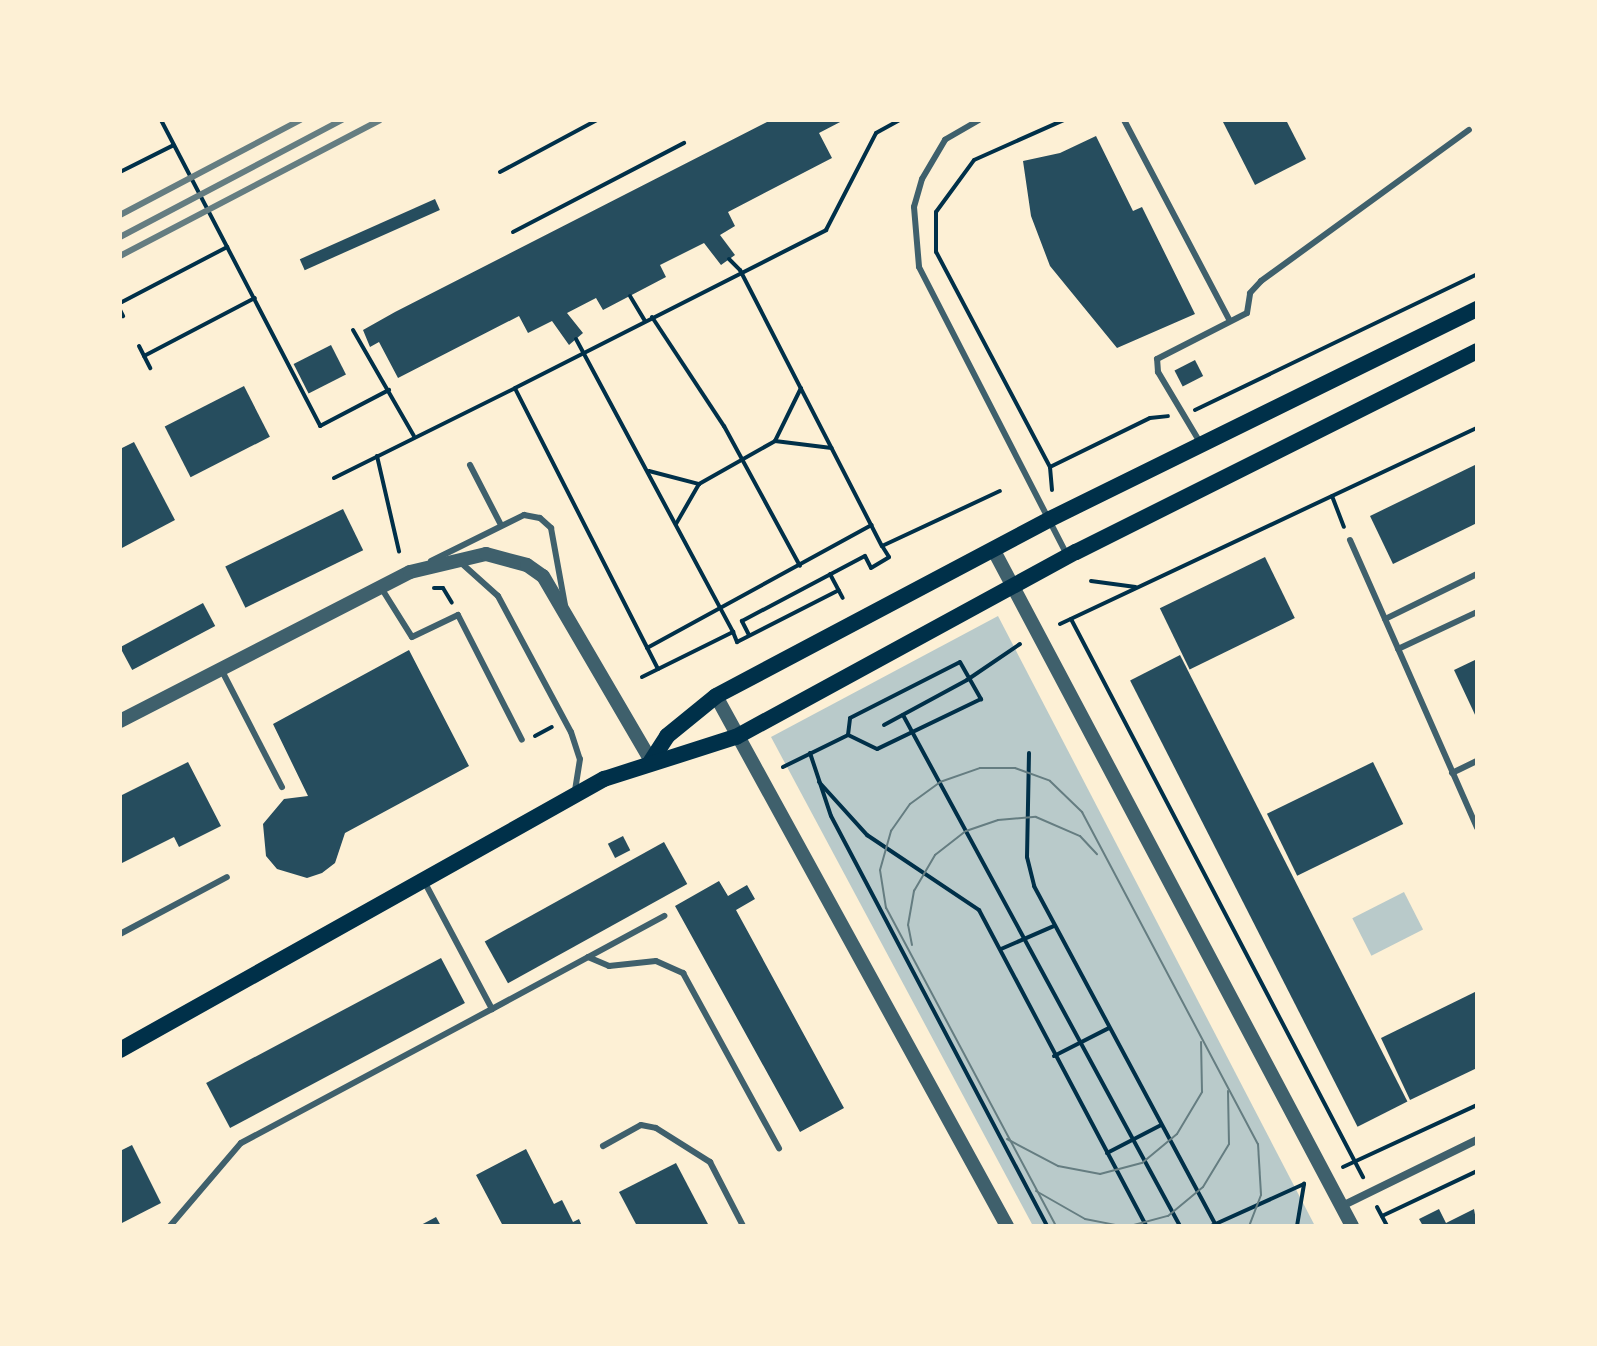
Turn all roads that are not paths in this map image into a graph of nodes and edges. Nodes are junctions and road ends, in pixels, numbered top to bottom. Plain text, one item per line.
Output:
1 (979, 120) edge
2 (1124, 120) edge
3 (1469, 130) dead end
4 (1477, 309) edge
5 (1230, 321) junction
6 (1477, 351) edge
7 (1201, 444) junction
8 (470, 465) dead end
9 (1050, 519) junction
10 (501, 525) junction
11 (1350, 540) road end
12 (993, 549) junction
13 (1068, 557) junction
14 (455, 558) junction
15 (410, 572) junction
16 (1477, 574) edge
17 (380, 586) junction
18 (1014, 587) junction
19 (1477, 612) edge
20 (568, 618) junction
21 (1385, 619) junction
22 (1398, 649) junction
23 (221, 669) junction
24 (716, 696) junction
25 (120, 721) edge
26 (736, 737) junction
27 (522, 740) dead end
28 (651, 761) junction
29 (1477, 761) edge
30 (1452, 773) junction
31 (282, 787) dead end
32 (575, 796) junction
33 (1477, 828) edge
34 (227, 877) dead end
35 (424, 880) junction
36 (664, 916) dead end
37 (120, 934) edge
38 (588, 957) junction
39 (492, 1009) junction
40 (120, 1050) edge
41 (1477, 1140) edge
42 (603, 1146) dead end
43 (779, 1148) dead end
44 (1342, 1206) junction
45 (170, 1226) edge
46 (743, 1226) edge
47 (1007, 1226) edge
48 (1352, 1226) edge

1 - 9 lane
2 - 5 lane
3 - 5 lane
4 - 7 main road
5 - 7 lane
6 - 13 main road
7 - 9 main road
8 - 10 lane
9 - 12 main road
9 - 13 lane
10 - 15 lane
10 - 20 lane
11 - 21 lane
12 - 18 street
12 - 24 main road
13 - 18 main road
14 - 15 street
14 - 20 street
14 - 32 lane
15 - 17 street
16 - 21 lane
17 - 23 street
17 - 27 lane
18 - 26 main road
18 - 44 street
19 - 22 lane
20 - 28 street
21 - 22 lane
22 - 30 lane
23 - 25 street
23 - 31 lane
24 - 26 street
24 - 28 main road
26 - 28 main road
26 - 47 street
28 - 32 main road
29 - 30 lane
30 - 33 lane
32 - 35 main road
34 - 37 lane
35 - 39 lane
35 - 40 main road
36 - 38 lane
38 - 39 lane
38 - 43 lane
39 - 45 lane
41 - 44 street
42 - 46 lane
44 - 48 street

